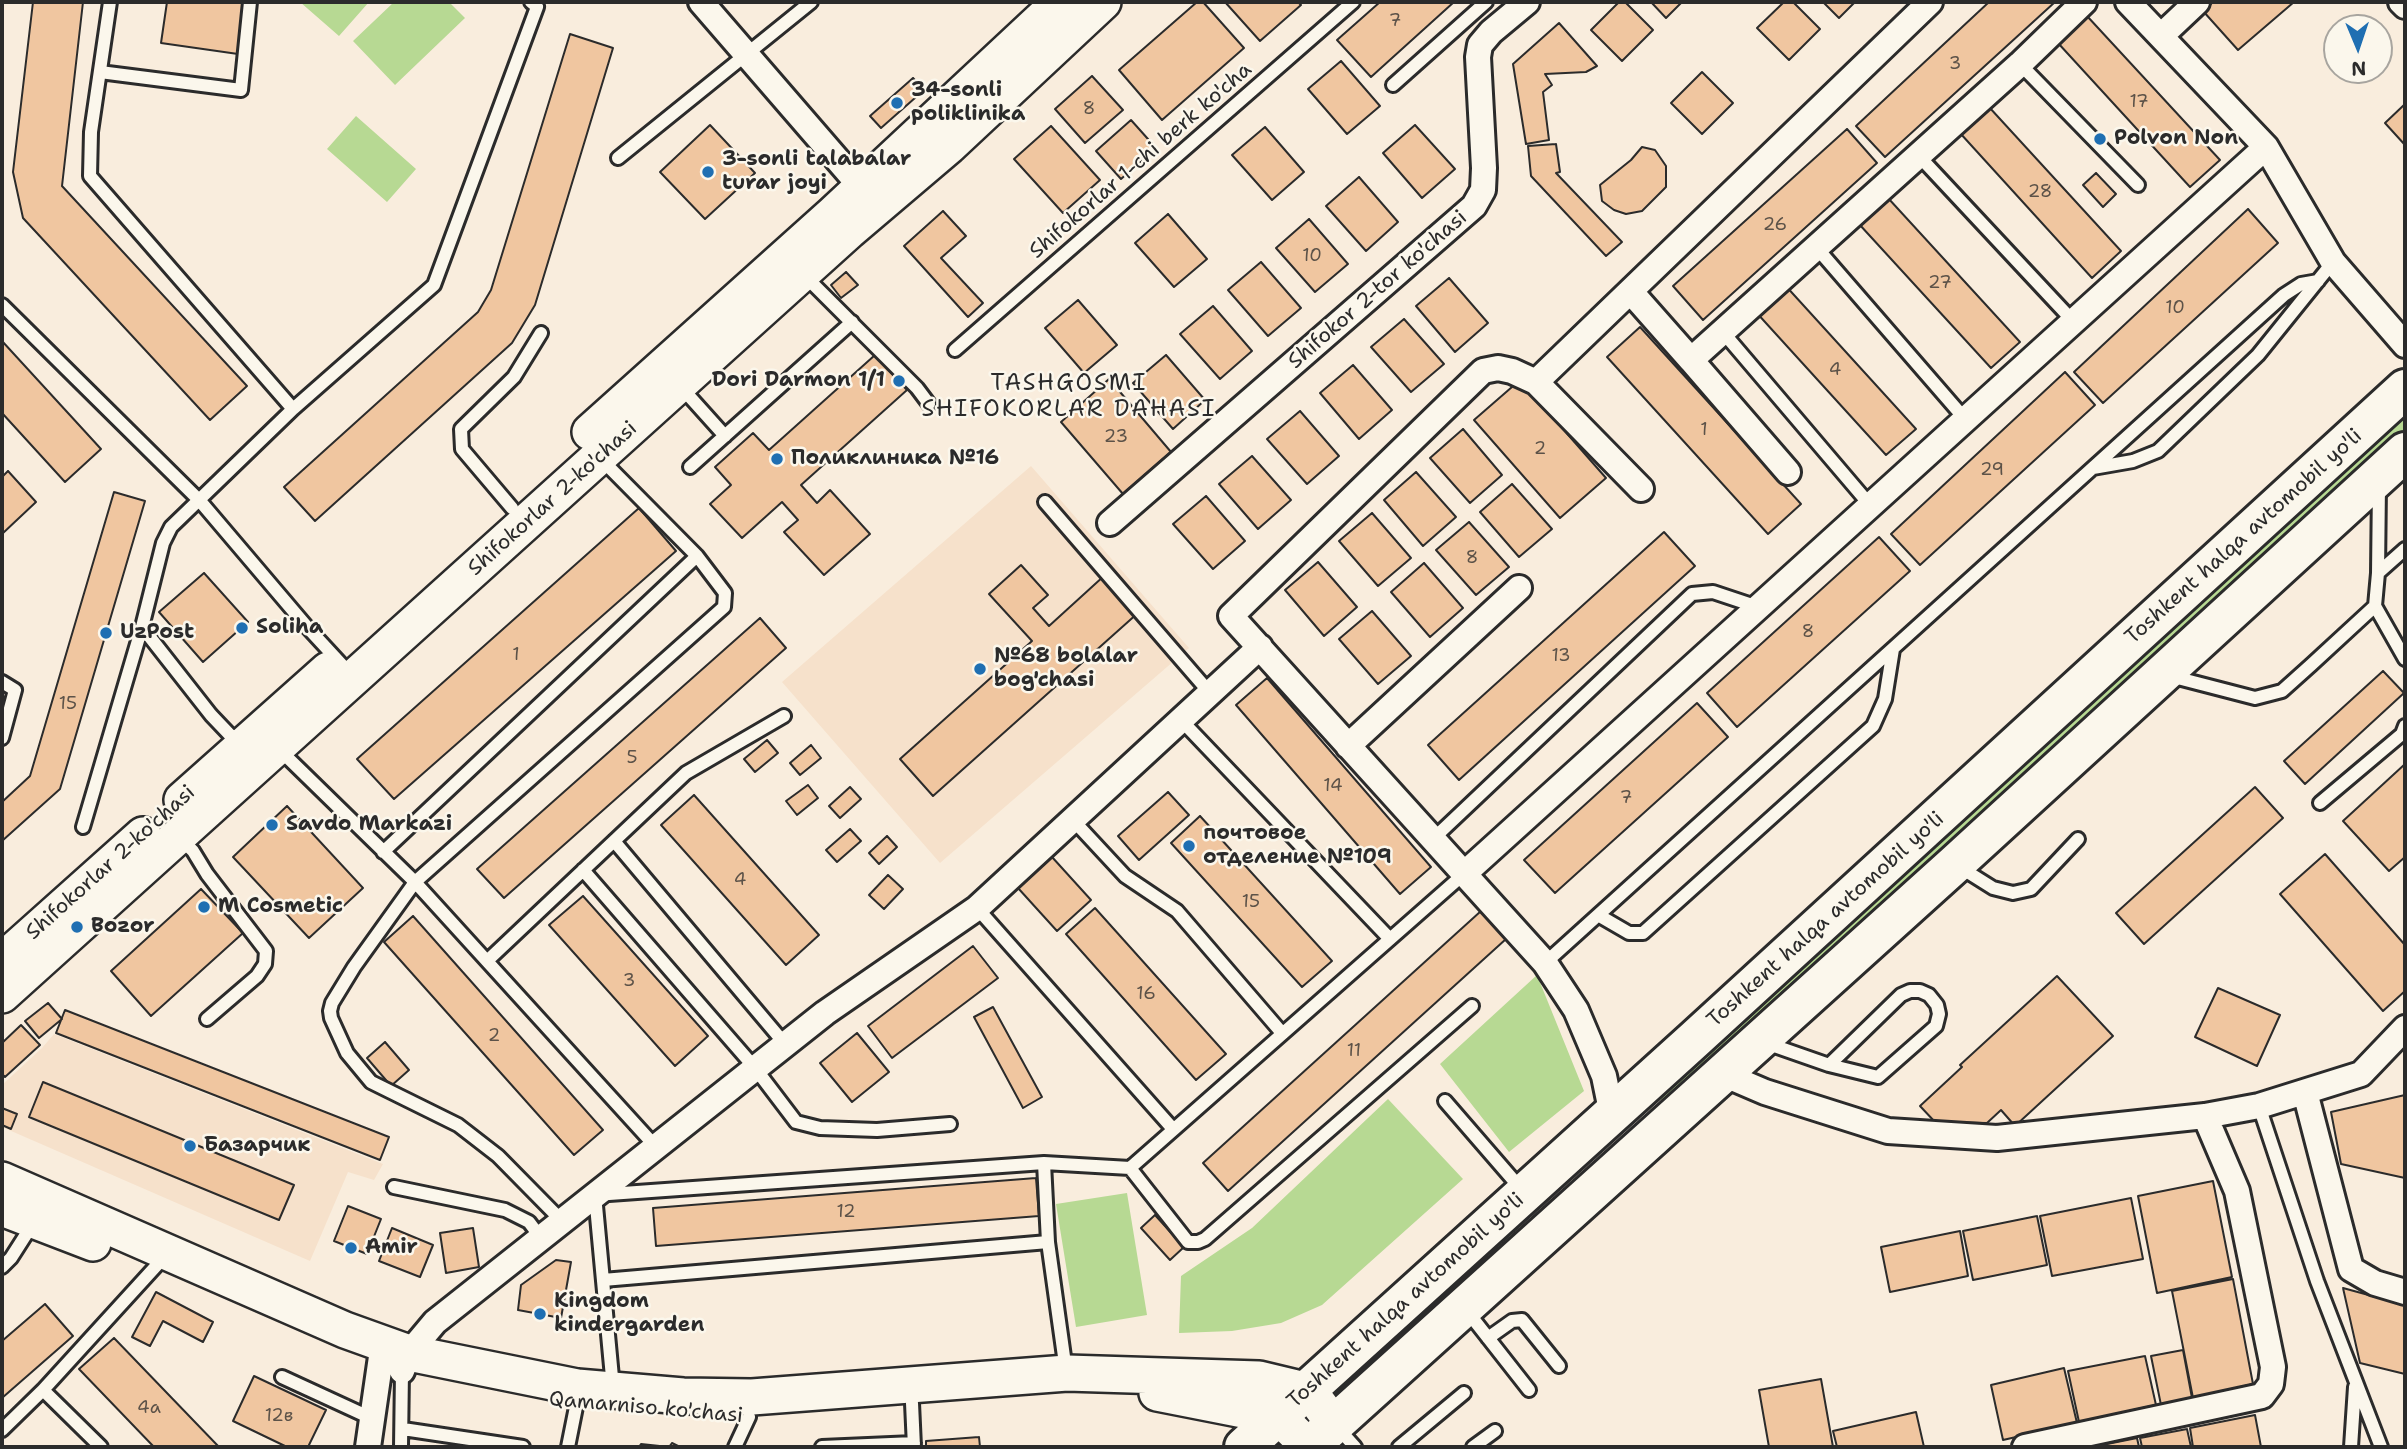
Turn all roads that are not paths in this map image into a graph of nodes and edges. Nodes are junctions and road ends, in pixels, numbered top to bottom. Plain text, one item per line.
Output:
1 (110, 2) edge
2 (250, 2) edge
3 (531, 2) edge
4 (701, 2) edge
5 (811, 2) edge
6 (1060, 2) edge
7 (1103, 2) edge
8 (1353, 2) edge
9 (1486, 2) edge
10 (1527, 2) edge
11 (1930, 2) edge
12 (2084, 2) edge
13 (2128, 2) edge
14 (2197, 2) edge
15 (2401, 2) edge
16 (2405, 6) edge
17 (2161, 36) junction
18 (746, 56) junction
19 (2020, 64) junction
20 (100, 72) junction
21 (1393, 85) dead end
22 (2266, 147) junction
23 (1918, 155) junction
24 (618, 158) dead end
25 (2138, 185) dead end
26 (862, 187) junction
27 (1816, 247) junction
28 (2326, 271) junction
29 (803, 274) junction
30 (1631, 292) junction
31 (2, 305) edge
32 (2073, 321) junction
33 (852, 322) junction
34 (1722, 331) junction
35 (541, 333) dead end
36 (2405, 345) edge
37 (955, 350) dead end
38 (1690, 360) junction
39 (1536, 382) junction
40 (679, 386) junction
41 (2405, 389) edge
42 (929, 404) dead end
43 (293, 409) junction
44 (1965, 419) junction
45 (724, 436) junction
46 (591, 448) junction
47 (2392, 464) edge
48 (690, 467) dead end
49 (2092, 468) junction
50 (1788, 472) dead end
51 (1641, 489) dead end
52 (200, 501) junction
53 (1045, 502) dead end
54 (1870, 505) junction
55 (512, 508) junction
56 (1110, 523) dead end
57 (2405, 549) edge
58 (696, 556) junction
59 (2378, 573) junction
60 (1519, 588) dead end
61 (2375, 606) junction
62 (1758, 607) junction
63 (142, 627) junction
64 (1260, 647) junction
65 (1893, 649) junction
66 (2405, 659) edge
67 (346, 669) junction
68 (2162, 675) junction
69 (2, 682) edge
70 (1210, 693) junction
71 (784, 716) dead end
72 (1181, 720) junction
73 (2405, 726) edge
74 (2, 738) edge
75 (260, 746) junction
76 (1348, 746) junction
77 (2320, 803) dead end
78 (1073, 820) junction
79 (83, 827) dead end
80 (177, 835) junction
81 (1433, 838) junction
82 (2078, 839) dead end
83 (614, 841) junction
84 (383, 852) junction
85 (1955, 864) junction
86 (583, 870) junction
87 (1465, 873) junction
88 (415, 882) junction
89 (977, 908) junction
90 (1598, 915) junction
91 (1390, 939) junction
92 (2, 961) edge
93 (487, 961) junction
94 (1545, 963) junction
95 (2, 995) edge
96 (1472, 1006) dead end
97 (207, 1019) dead end
98 (2405, 1028) edge
99 (1282, 1033) junction
100 (1759, 1041) junction
101 (785, 1044) junction
102 (2396, 1050) edge
103 (1829, 1065) junction
104 (755, 1068) junction
105 (1723, 1074) junction
106 (2305, 1092) junction
107 (1445, 1101) dead end
108 (2259, 1106) junction
109 (1612, 1115) junction
110 (2205, 1116) junction
111 (950, 1124) dead end
112 (1173, 1129) junction
113 (656, 1147) junction
114 (1641, 1147) junction
115 (1044, 1163) junction
116 (1130, 1168) junction
117 (2, 1180) edge
118 (394, 1186) dead end
119 (595, 1195) junction
120 (1516, 1201) junction
121 (2, 1208) edge
122 (562, 1221) junction
123 (34, 1222) junction
124 (541, 1238) junction
125 (1048, 1242) junction
126 (1537, 1242) junction
127 (157, 1265) junction
128 (2, 1267) edge
129 (603, 1280) junction
130 (2405, 1292) edge
131 (1464, 1307) junction
132 (1488, 1338) junction
133 (393, 1358) junction
134 (1559, 1366) dead end
135 (282, 1377) dead end
136 (1068, 1381) junction
137 (2355, 1383) junction
138 (43, 1390) junction
139 (613, 1390) junction
140 (1529, 1390) dead end
141 (1309, 1391) junction
142 (1464, 1393) dead end
143 (576, 1396) junction
144 (912, 1403) junction
145 (1279, 1417) junction
146 (371, 1418) junction
147 (403, 1429) junction
148 (2, 1430) edge
149 (1495, 1431) dead end
150 (742, 1432) edge
151 (1323, 1443) edge
152 (914, 1445) edge
153 (101, 1447) edge
154 (368, 1447) edge
155 (401, 1447) edge
156 (523, 1447) edge
157 (568, 1447) edge
158 (822, 1447) edge
159 (1244, 1447) edge
160 (1399, 1447) edge
161 (1473, 1447) edge
162 (2025, 1447) edge
163 (2351, 1447) edge
164 (2381, 1447) edge

1 - 20 lane
2 - 20 lane
3 - 43 lane
4 - 18 street
5 - 18 lane
6 - 26 street, Shifokorlar 2-ko'chasi
7 - 29 street, Shifokorlar 2-ko'chasi
8 - 37 lane, Shifokorlar 1-chi berk ko'cha
9 - 21 lane
10 - 56 street, Shifokor 2-tor ko'chasi
11 - 30 street
12 - 19 street
13 - 17 street
14 - 17 street
15 - 16 street
17 - 22 street
18 - 24 lane
18 - 26 street
19 - 23 street
19 - 25 lane
20 - 43 lane
22 - 28 street
22 - 32 street
23 - 27 street
23 - 32 lane
26 - 46 street, Shifokorlar 2-ko'chasi
27 - 34 street
27 - 44 lane
28 - 36 street
28 - 49 lane
28 - 49 lane
29 - 33 lane
29 - 40 street, Shifokorlar 2-ko'chasi
30 - 38 street
30 - 39 street
31 - 52 lane
32 - 44 street
33 - 42 lane
33 - 45 lane
34 - 38 street
34 - 54 lane
35 - 55 lane
38 - 50 street
39 - 51 street
39 - 64 street
40 - 45 lane
40 - 46 street, Shifokorlar 2-ko'chasi
41 - 109 highway, Toshkent halqa avtomobil yo'li
43 - 52 lane
44 - 54 street
45 - 48 lane
46 - 55 street, Shifokorlar 2-ko'chasi
46 - 58 lane
46 - 67 street, Shifokorlar 2-ko'chasi
47 - 59 lane
47 - 68 highway, Toshkent halqa avtomobil yo'li
49 - 65 lane
52 - 63 lane
52 - 67 lane
53 - 70 lane
54 - 62 street
55 - 67 street, Shifokorlar 2-ko'chasi
57 - 59 lane
58 - 84 lane
58 - 88 lane
59 - 61 lane
60 - 76 street
61 - 66 lane
61 - 68 lane
62 - 81 lane
62 - 87 street
63 - 75 lane
63 - 79 lane
64 - 70 street
64 - 76 street
65 - 90 lane
65 - 90 lane
67 - 75 street, Shifokorlar 2-ko'chasi
68 - 85 highway, Toshkent halqa avtomobil yo'li
69 - 74 lane
70 - 72 street
71 - 83 lane
72 - 78 street
72 - 91 lane
73 - 77 lane
75 - 80 street, Shifokorlar 2-ko'chasi
75 - 84 lane
75 - 92 street, Shifokorlar 2-ko'chasi
76 - 81 street
78 - 89 street
78 - 99 lane
80 - 95 street, Shifokorlar 2-ko'chasi
80 - 97 lane
81 - 87 street
82 - 85 lane
83 - 86 lane
83 - 101 lane
84 - 88 lane
85 - 100 highway, Toshkent halqa avtomobil yo'li
86 - 93 lane
86 - 104 lane
87 - 91 lane
87 - 94 street
88 - 93 lane
88 - 122 lane
89 - 101 street
89 - 112 lane
90 - 94 lane
91 - 99 lane
93 - 113 lane
94 - 109 street
96 - 116 lane
98 - 102 street
99 - 112 lane
100 - 103 lane
100 - 105 highway, Toshkent halqa avtomobil yo'li
101 - 104 street
102 - 106 street
103 - 103 lane
104 - 111 lane
104 - 113 street
105 - 110 street
105 - 114 highway, Toshkent halqa avtomobil yo'li
106 - 108 street
106 - 130 street
107 - 120 lane
108 - 110 street
108 - 137 lane
109 - 114 highway
109 - 120 highway, Toshkent halqa avtomobil yo'li
110 - 162 street
112 - 116 lane
113 - 119 street
114 - 126 highway, Toshkent halqa avtomobil yo'li
115 - 116 lane
115 - 119 lane
115 - 125 lane
117 - 133 street, Qamarniso ko'chasi
118 - 124 lane
119 - 122 street
119 - 129 lane
120 - 126 highway
120 - 141 highway, Toshkent halqa avtomobil yo'li
121 - 123 street, Qamarniso ko'chasi
122 - 124 street
123 - 127 street, Qamarniso ko'chasi
123 - 128 lane
124 - 133 street
125 - 129 lane
125 - 136 lane
126 - 131 highway, Toshkent halqa avtomobil yo'li
127 - 133 street, Qamarniso ko'chasi
127 - 138 lane
129 - 139 lane
131 - 132 lane
131 - 151 highway, Toshkent halqa avtomobil yo'li
132 - 134 lane
132 - 140 lane
133 - 143 street, Qamarniso ko'chasi
133 - 146 street
133 - 147 lane
135 - 146 lane
136 - 139 street, Qamarniso ko'chasi
136 - 141 street, Qamarniso ko'chasi
136 - 144 street, Qamarniso ko'chasi
136 - 145 street, Qamarniso ko'chasi
137 - 163 lane
137 - 164 lane
138 - 148 lane
138 - 153 lane
139 - 143 street, Qamarniso ko'chasi
141 - 145 highway, Toshkent halqa avtomobil yo'li
141 - 151 street
142 - 160 lane
143 - 150 street, Qamarniso ko'chasi
143 - 157 lane
144 - 150 street, Qamarniso ko'chasi
144 - 152 lane
145 - 151 street
145 - 159 highway, Toshkent halqa avtomobil yo'li
146 - 154 street
147 - 155 lane
147 - 156 lane
149 - 161 lane
152 - 158 lane

